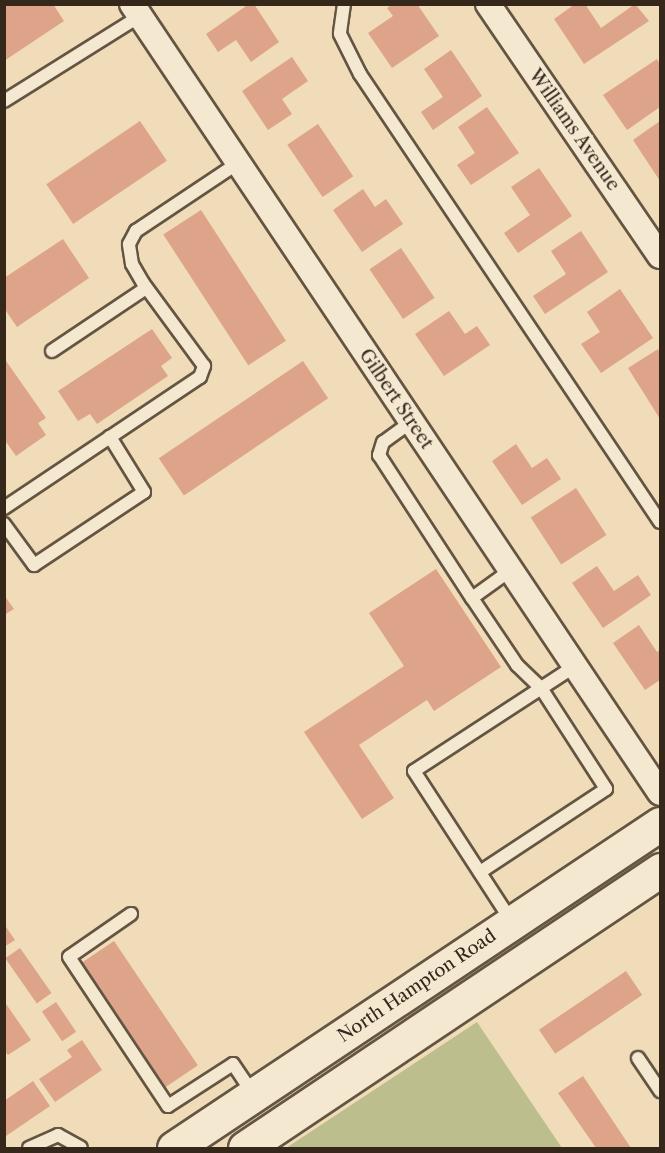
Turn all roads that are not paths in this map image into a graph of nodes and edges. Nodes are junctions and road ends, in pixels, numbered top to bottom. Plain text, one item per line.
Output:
1 (344, 4) edge
2 (488, 4) edge
3 (136, 10) edge
4 (4, 101) edge
5 (238, 163) junction
6 (660, 256) edge
7 (146, 288) junction
8 (52, 351) dead end
9 (411, 422) junction
10 (110, 437) junction
11 (4, 508) edge
12 (660, 522) edge
13 (4, 524) edge
14 (511, 570) junction
15 (472, 598) junction
16 (575, 666) junction
17 (541, 688) junction
18 (660, 793) edge
19 (660, 824) edge
20 (660, 870) edge
21 (480, 872) junction
22 (131, 914) dead end
23 (512, 923) junction
24 (638, 1058) dead end
25 (660, 1091) edge
26 (254, 1095) junction
27 (29, 1149) edge
28 (81, 1149) edge
29 (174, 1149) edge
30 (245, 1149) edge

1 - 12 lane
2 - 6 street, Williams Avenue
3 - 4 lane
3 - 5 street, Gilbert Street
5 - 7 lane
5 - 9 street, Gilbert Street
7 - 8 lane
7 - 10 lane
9 - 14 street, Gilbert Street
9 - 15 lane
10 - 11 lane
10 - 13 lane
14 - 15 lane
14 - 16 street, Gilbert Street
15 - 17 lane
16 - 17 lane
16 - 18 street, Gilbert Street
17 - 21 lane
17 - 21 lane
19 - 23 main road, North Hampton Road
20 - 30 main road
21 - 23 lane
22 - 26 lane
23 - 26 main road, North Hampton Road
24 - 25 lane
26 - 29 main road, North Hampton Road
27 - 28 lane

